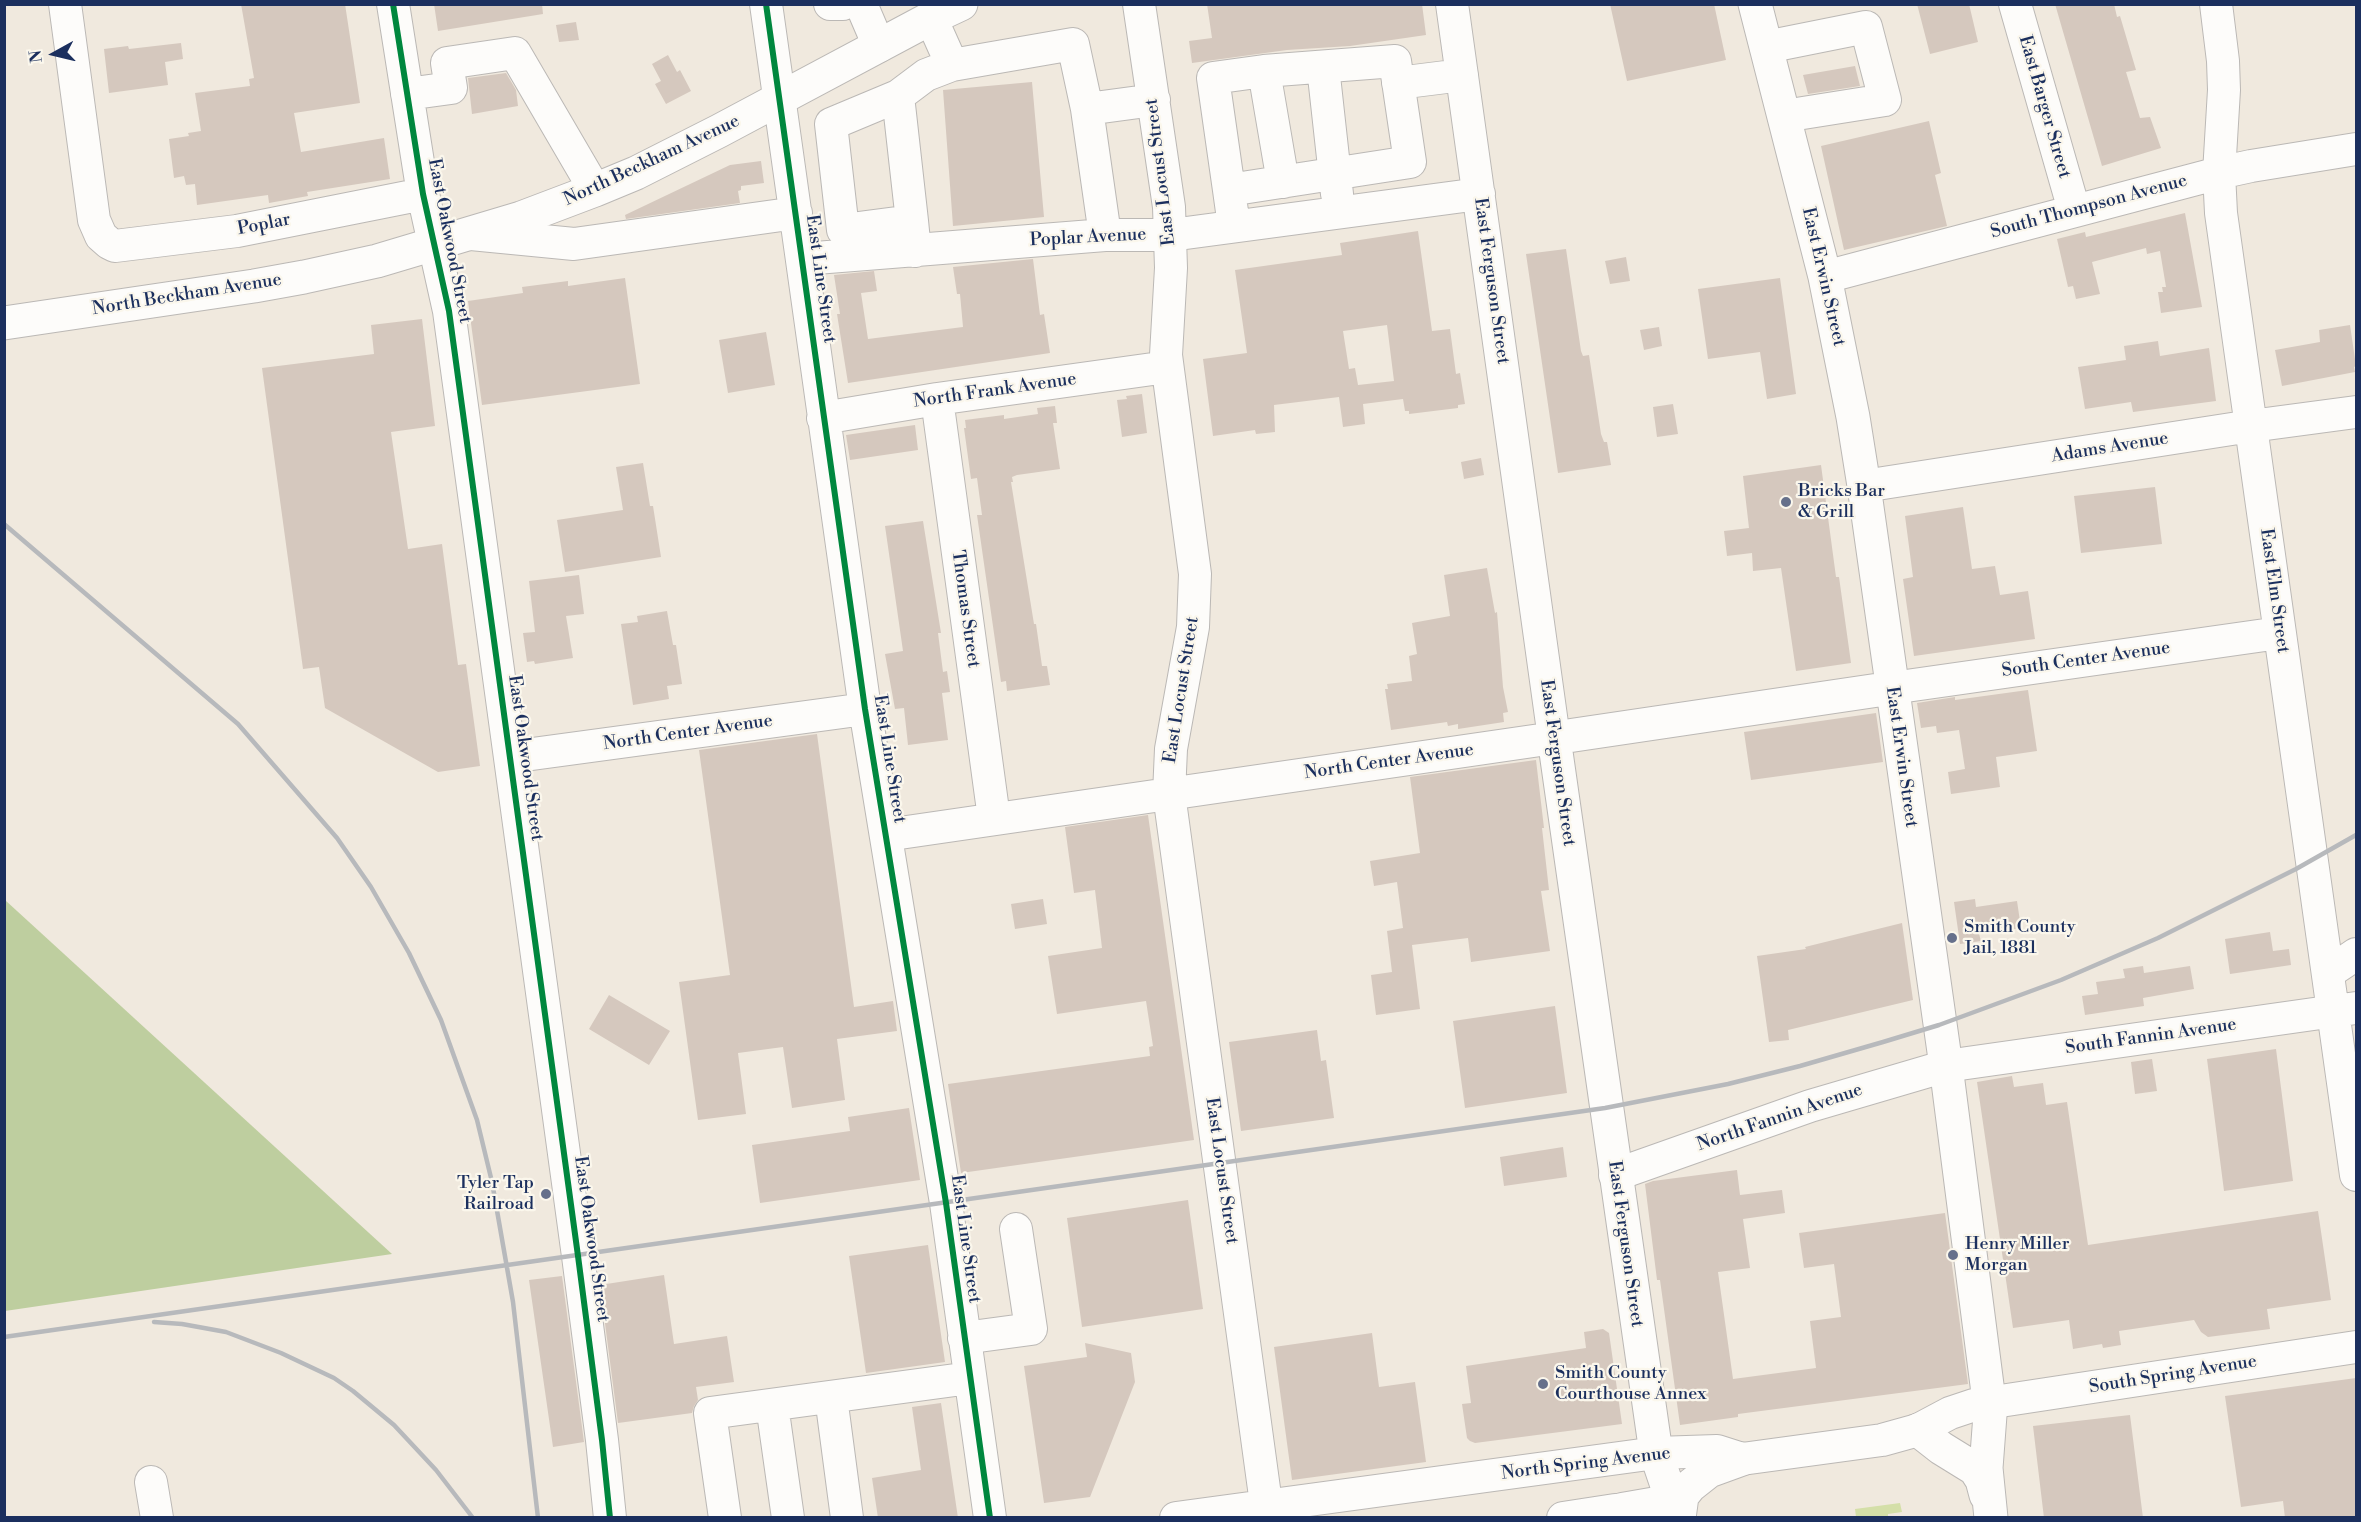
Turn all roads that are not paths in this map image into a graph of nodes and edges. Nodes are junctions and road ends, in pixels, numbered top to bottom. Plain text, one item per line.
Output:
1 (65, 4) edge
2 (393, 4) edge
3 (766, 4) edge
4 (830, 4) edge
5 (843, 4) edge
6 (861, 4) edge
7 (961, 4) edge
8 (1138, 4) edge
9 (1452, 4) edge
10 (1755, 4) edge
11 (2015, 4) edge
12 (2216, 4) edge
13 (932, 18) junction
14 (879, 46) junction
15 (1766, 47) junction
16 (952, 65) junction
17 (1323, 67) junction
18 (1264, 71) junction
19 (1462, 75) junction
20 (1398, 83) junction
21 (407, 94) junction
22 (898, 96) junction
23 (779, 99) junction
24 (1154, 100) junction
25 (1087, 109) junction
26 (1784, 116) junction
27 (2356, 149) edge
28 (2219, 173) junction
29 (1335, 174) junction
30 (1283, 182) junction
31 (596, 190) junction
32 (1228, 190) junction
33 (423, 194) junction
34 (1479, 194) junction
35 (2074, 210) junction
36 (796, 213) junction
37 (1339, 213) junction
38 (1234, 226) junction
39 (471, 234) junction
40 (1105, 235) junction
41 (1171, 235) junction
42 (913, 236) junction
43 (433, 245) junction
44 (803, 259) junction
45 (1825, 277) junction
46 (4, 323) edge
47 (1167, 367) junction
48 (937, 399) junction
49 (2356, 412) edge
50 (823, 418) junction
51 (2251, 426) junction
52 (1864, 486) junction
53 (2279, 633) junction
54 (1892, 688) junction
55 (865, 709) junction
56 (1554, 738) junction
57 (510, 757) junction
58 (1169, 794) junction
59 (994, 818) junction
60 (886, 835) junction
61 (2356, 954) edge
62 (2328, 973) junction
63 (2345, 1010) edge
64 (1946, 1066) junction
65 (1615, 1175) junction
66 (2356, 1175) edge
67 (1016, 1229) dead end
68 (964, 1338) junction
69 (2356, 1347) edge
70 (970, 1378) junction
71 (831, 1397) junction
72 (1989, 1403) junction
73 (772, 1405) junction
74 (1918, 1430) junction
75 (1656, 1453) junction
76 (1742, 1459) junction
77 (151, 1482) dead end
78 (1990, 1510) edge
79 (1268, 1511) edge
80 (1607, 1512) edge
81 (1677, 1512) edge
82 (157, 1518) edge
83 (610, 1518) edge
84 (725, 1518) edge
85 (788, 1518) edge
86 (847, 1518) edge
87 (990, 1518) edge
88 (1176, 1518) edge
89 (1563, 1518) edge

1 - 33 street, Poplar
2 - 21 street, East Oakwood Street
3 - 23 street, East Line Street
4 - 5 street
6 - 14 street
7 - 13 main road, North Beckham Avenue
8 - 24 street, East Locust Street
9 - 19 street, East Ferguson Street
10 - 15 main road, East Erwin Street
11 - 35 street, East Barger Street
12 - 28 street, East Elm Street
13 - 14 main road, North Beckham Avenue
13 - 16 street
14 - 23 main road, North Beckham Avenue
15 - 26 main road, East Erwin Street
15 - 26 street
16 - 22 street
16 - 25 street
17 - 18 street
17 - 20 street
17 - 29 street
18 - 30 street
18 - 32 street
19 - 20 street
19 - 34 street, East Ferguson Street
20 - 29 street
21 - 31 street
21 - 33 street, East Oakwood Street
22 - 42 street
22 - 42 street
23 - 31 main road, North Beckham Avenue
23 - 36 street, East Line Street
24 - 25 street
24 - 41 street, East Locust Street
25 - 40 street
26 - 45 main road, East Erwin Street
27 - 28 street, South Thompson Avenue
28 - 35 street, South Thompson Avenue
28 - 51 street, East Elm Street
29 - 30 street
29 - 37 street
30 - 32 street
31 - 39 main road, North Beckham Avenue
32 - 38 street
33 - 43 street, East Oakwood Street
34 - 37 street, Poplar Avenue
34 - 56 street, East Ferguson Street
35 - 45 street, South Thompson Avenue
36 - 39 street
36 - 44 street, East Line Street
37 - 38 street, Poplar Avenue
38 - 41 street, Poplar Avenue
39 - 43 main road, North Beckham Avenue
40 - 41 street, Poplar Avenue
40 - 42 street, Poplar Avenue
41 - 47 street, East Locust Street
42 - 44 street, Poplar Avenue
43 - 46 main road, North Beckham Avenue
43 - 57 street, East Oakwood Street
44 - 50 street, East Line Street
45 - 52 main road, East Erwin Street
47 - 48 street, North Frank Avenue
47 - 58 street, East Locust Street
48 - 50 street, North Frank Avenue
48 - 59 street, Thomas Street
49 - 51 street, Adams Avenue
50 - 55 street, East Line Street
51 - 52 street, Adams Avenue
51 - 53 street, East Elm Street
52 - 54 main road, East Erwin Street
53 - 54 street, South Center Avenue
53 - 62 street, East Elm Street
54 - 56 main road, North Center Avenue
54 - 64 main road, East Erwin Street
55 - 57 street, North Center Avenue
55 - 60 street, East Line Street
56 - 58 street, North Center Avenue
56 - 65 main road, East Ferguson Street
57 - 83 street, East Oakwood Street
58 - 59 street, North Center Avenue
58 - 79 street, East Locust Street
59 - 60 street, North Center Avenue
60 - 68 street, East Line Street
61 - 62 street
62 - 63 street, East Elm Street
63 - 64 street, South Fannin Avenue
63 - 66 street, East Elm Street
64 - 65 street, North Fannin Avenue
64 - 72 main road, East Erwin Street
65 - 75 main road, East Ferguson Street
67 - 68 street
68 - 70 street, East Line Street
69 - 72 street, South Spring Avenue
70 - 71 street
70 - 87 street, East Line Street
71 - 73 street
71 - 86 street
72 - 74 street, North Spring Avenue
72 - 78 main road, East Erwin Street
73 - 84 street
73 - 85 street
74 - 76 street, North Spring Avenue
74 - 78 main road
75 - 76 street, North Spring Avenue
75 - 79 street, North Spring Avenue
75 - 81 main road, East Ferguson Street
76 - 81 main road
77 - 82 street
79 - 88 street, North Spring Avenue
80 - 81 street
80 - 89 street

